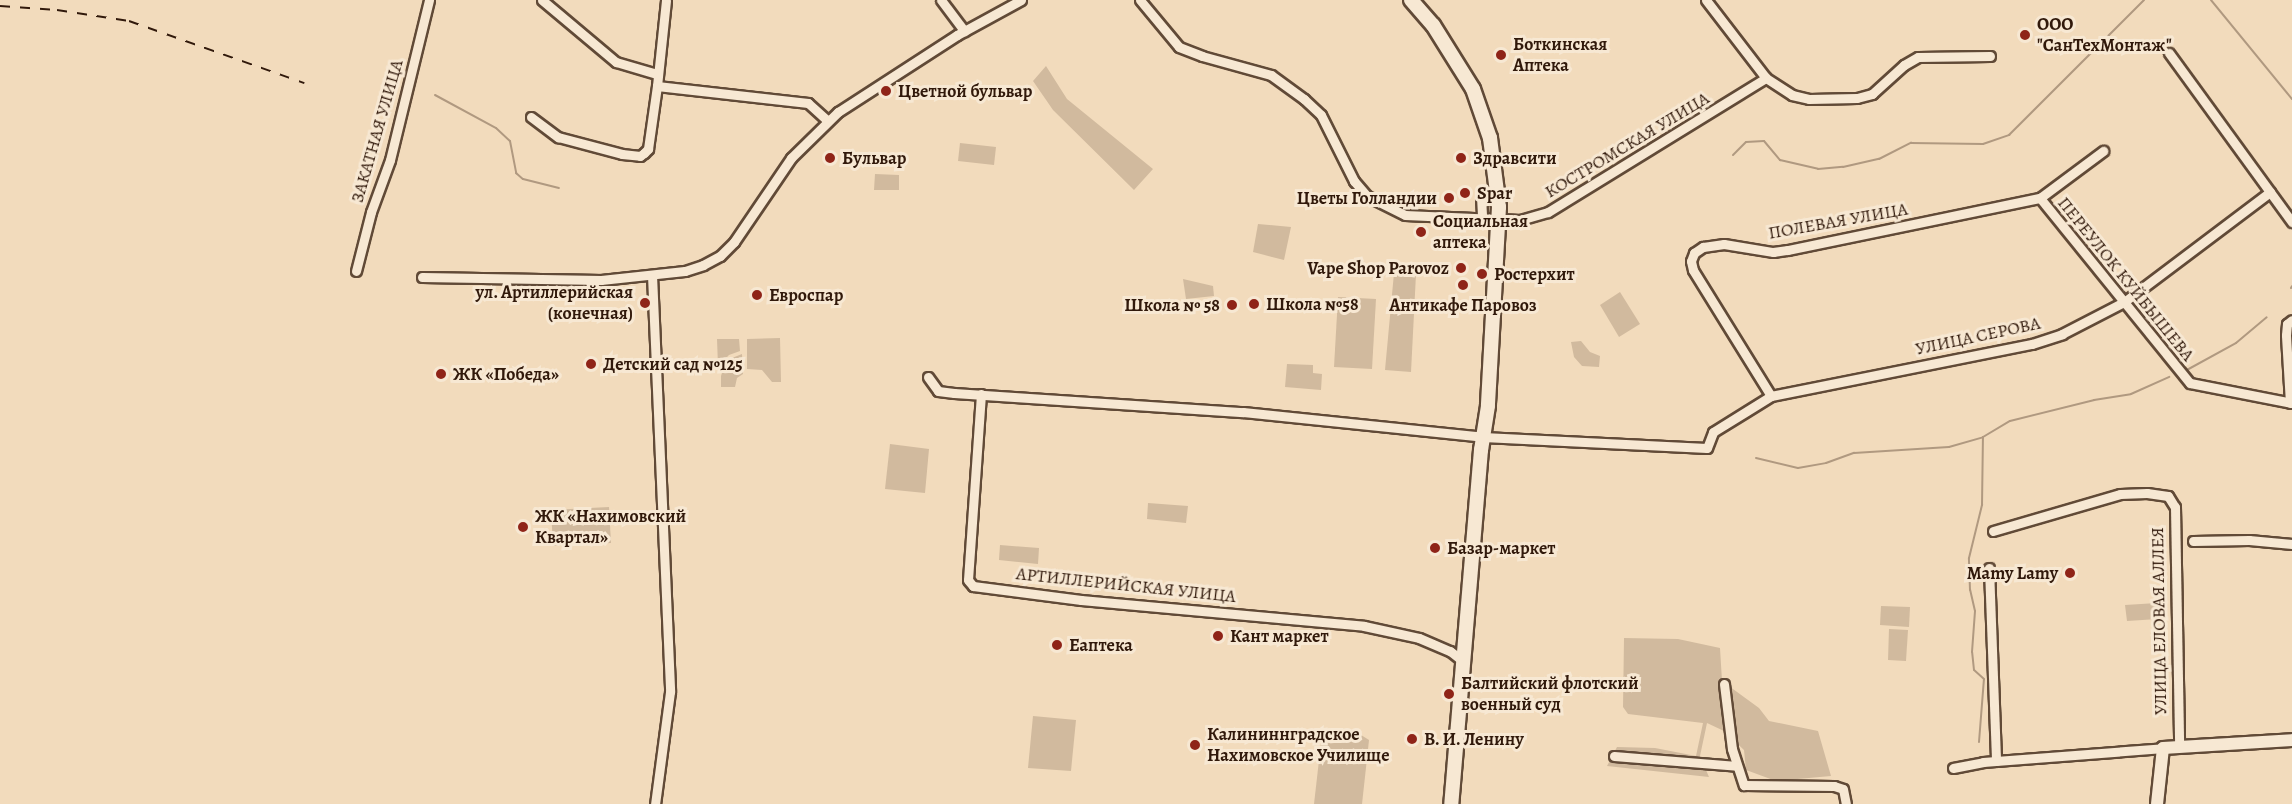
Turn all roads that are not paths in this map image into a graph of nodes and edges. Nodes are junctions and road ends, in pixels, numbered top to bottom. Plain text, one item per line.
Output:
1 (429, 0) edge
2 (542, 0) edge
3 (666, 0) edge
4 (941, 0) edge
5 (1021, 0) edge
6 (1140, 0) edge
7 (1706, 0) edge
8 (1418, 2) edge
9 (964, 32) junction
10 (2169, 53) dead end
11 (1990, 56) dead end
12 (657, 74) junction
13 (1766, 78) junction
14 (657, 86) junction
15 (531, 117) dead end
16 (828, 121) junction
17 (2103, 152) dead end
18 (2270, 192) junction
19 (1481, 196) dead end
20 (2040, 198) junction
21 (1482, 218) junction
22 (1499, 219) junction
23 (2292, 222) edge
24 (356, 271) dead end
25 (652, 275) junction
26 (422, 277) dead end
27 (2124, 302) junction
28 (2292, 320) edge
29 (928, 376) dead end
30 (981, 394) junction
31 (1771, 396) junction
32 (2291, 403) edge
33 (1483, 437) junction
34 (1993, 531) dead end
35 (2193, 541) dead end
36 (2292, 544) edge
37 (1989, 568) dead end
38 (1462, 661) junction
39 (1724, 684) dead end
40 (2292, 740) edge
41 (2179, 747) junction
42 (2163, 748) junction
43 (1614, 756) dead end
44 (1996, 761) junction
45 (1737, 766) junction
46 (1953, 768) dead end
47 (655, 804) edge
48 (1451, 804) edge
49 (1845, 804) edge
50 (2157, 804) edge

1 - 24 street, ЗАКАТНАЯ УЛИЦА
2 - 12 street
3 - 12 street
4 - 9 street
5 - 9 street
6 - 21 street, КОСТРОМСКАЯ УЛИЦА
7 - 13 street
8 - 22 main road
9 - 16 street
10 - 18 street
11 - 13 street
12 - 14 street
13 - 22 street, КОСТРОМСКАЯ УЛИЦА
14 - 15 street
14 - 16 street
16 - 25 street
17 - 20 street, ПОЛЕВАЯ УЛИЦА
18 - 23 street
18 - 27 street, УЛИЦА СЕРОВА
19 - 21 street
20 - 27 street, ПЕРЕУЛОК КУЙБЫШЕВА
20 - 31 street, ПОЛЕВАЯ УЛИЦА
21 - 22 street, КОСТРОМСКАЯ УЛИЦА
22 - 33 main road
25 - 26 street
25 - 47 street
27 - 31 street, УЛИЦА СЕРОВА
27 - 32 street, ПЕРЕУЛОК КУЙБЫШЕВА
28 - 32 street
29 - 30 street
30 - 33 street
30 - 38 street, АРТИЛЛЕРИЙСКАЯ УЛИЦА
31 - 33 street, УЛИЦА СЕРОВА
33 - 38 main road
34 - 41 street, УЛИЦА ЕЛОВАЯ АЛЛЕЯ
35 - 36 street
37 - 44 street
38 - 48 main road
39 - 45 street
40 - 41 street
41 - 42 street
42 - 44 street
42 - 50 street
43 - 45 street
44 - 46 street
45 - 49 street

